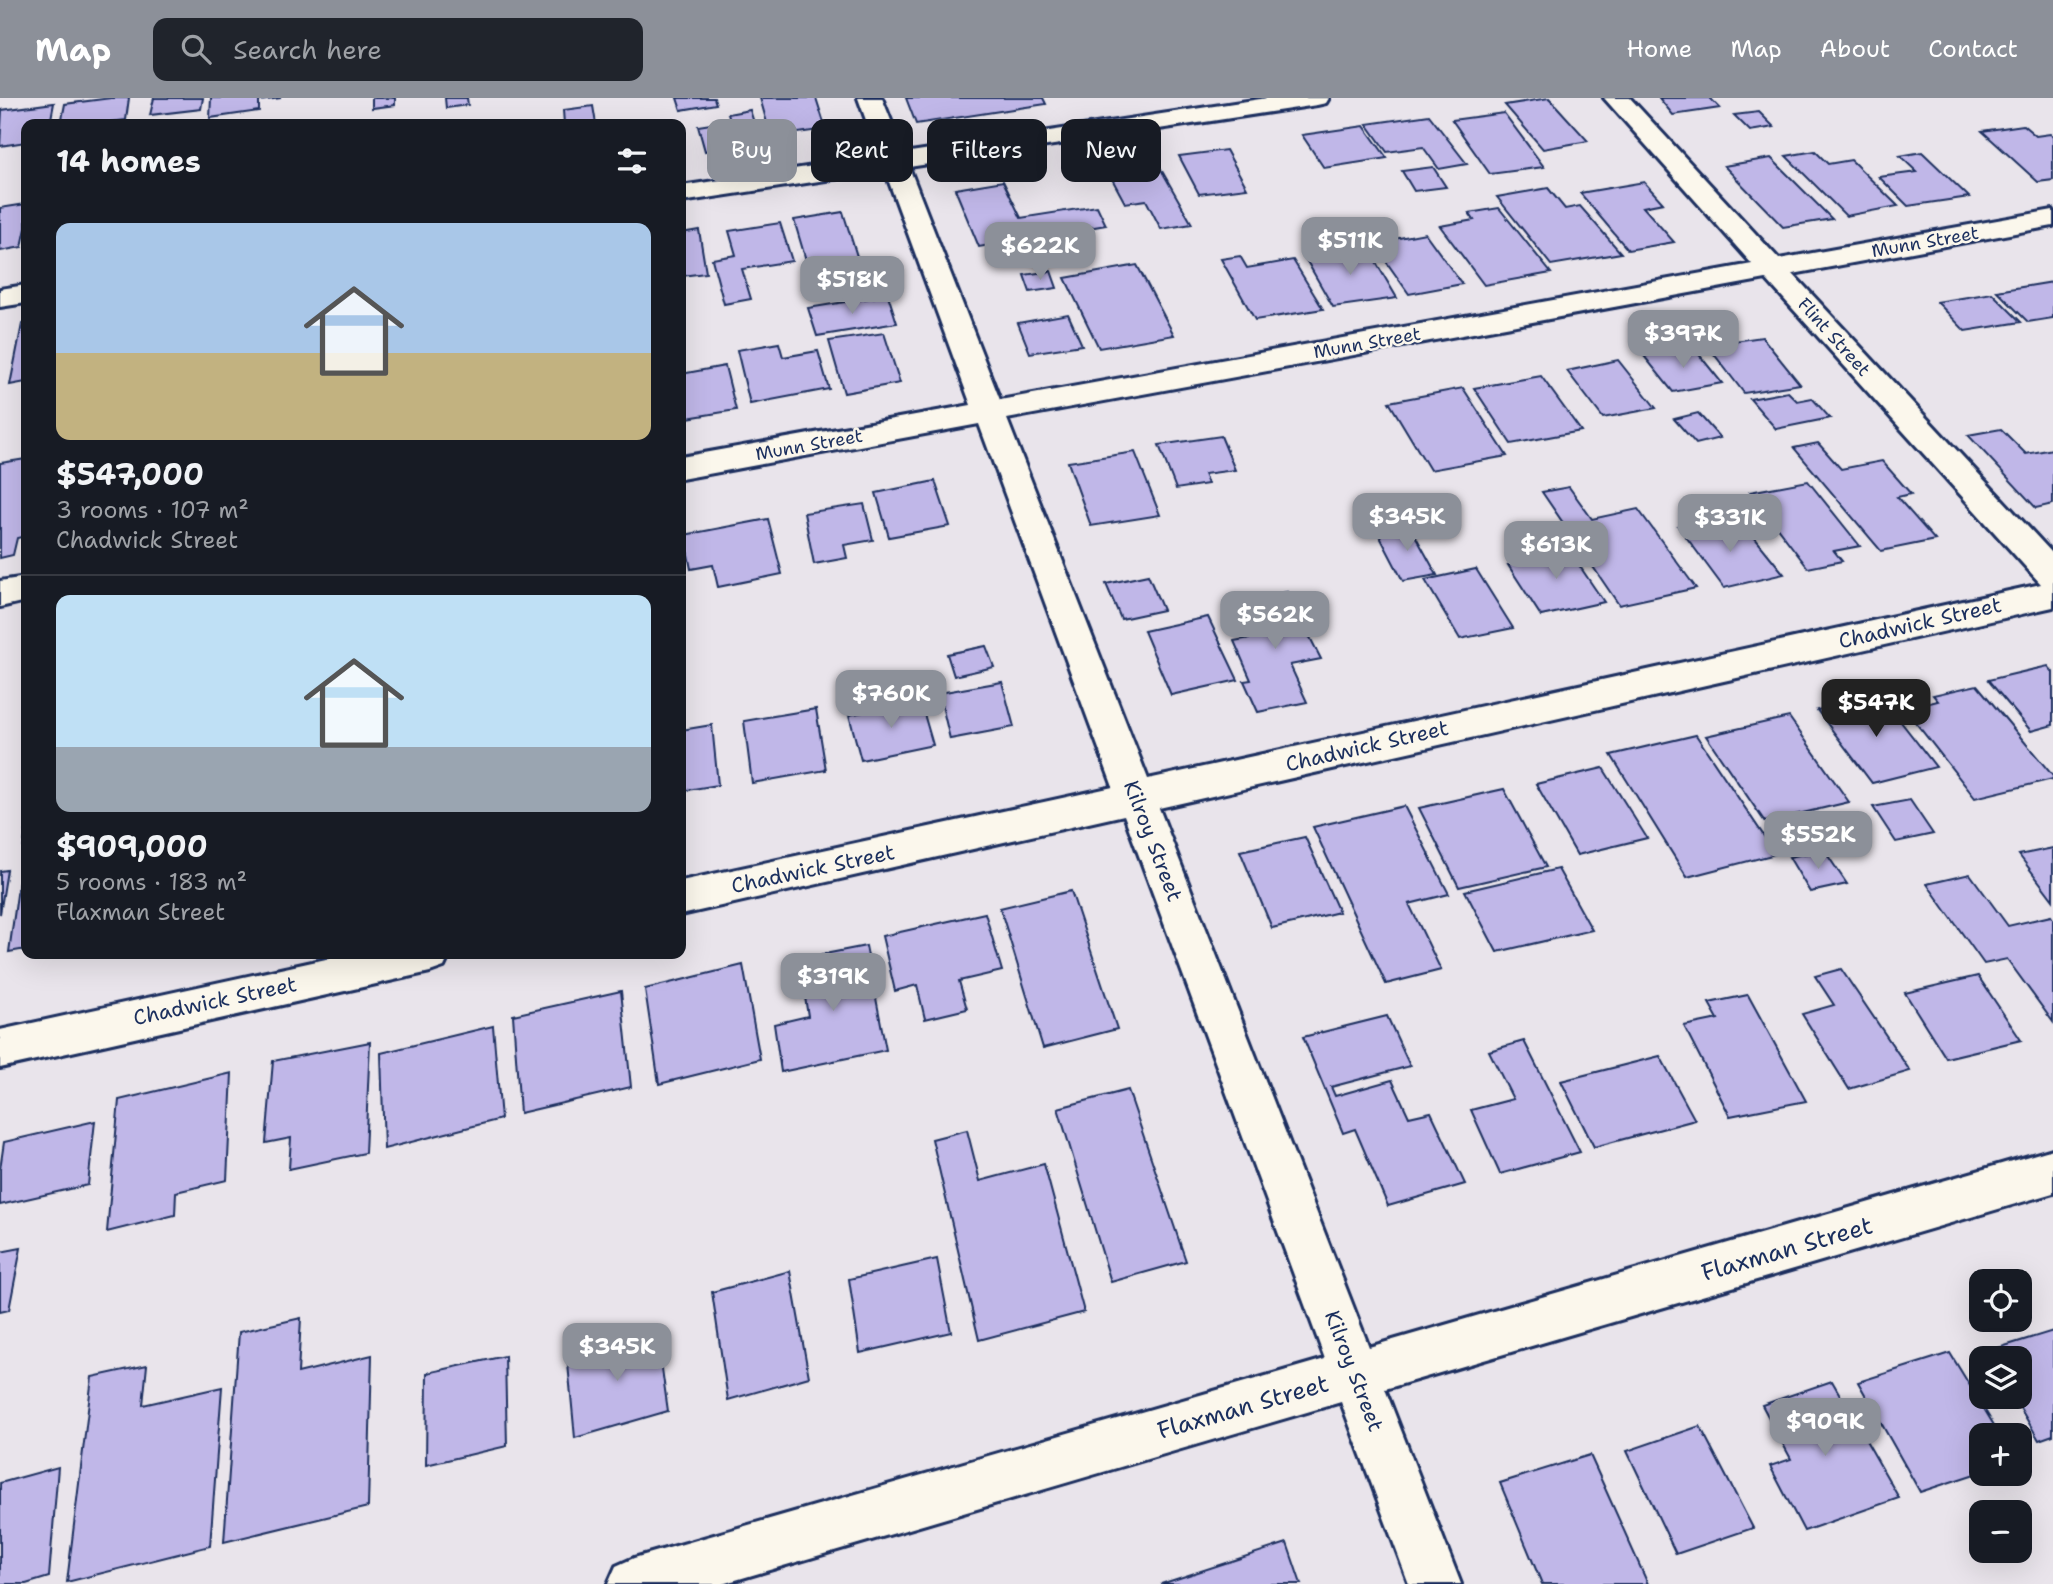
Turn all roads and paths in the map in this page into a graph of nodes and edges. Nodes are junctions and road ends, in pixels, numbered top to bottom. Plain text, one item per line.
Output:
1 (870, 98) edge
2 (1317, 98) edge
3 (1616, 98) edge
4 (878, 119) edge
5 (913, 159) edge
6 (811, 174) edge
7 (902, 182) edge
8 (686, 193) edge
9 (2053, 218) edge
10 (1773, 269) junction
11 (21, 295) edge
12 (0, 298) edge
13 (989, 411) junction
14 (686, 467) edge
15 (2053, 576) edge
16 (21, 590) edge
17 (0, 594) edge
18 (2053, 594) edge
19 (1136, 798) junction
20 (686, 897) edge
21 (407, 959) edge
22 (0, 1049) edge
23 (2053, 1171) edge
24 (1355, 1374) junction
25 (634, 1584) edge
26 (1435, 1584) edge

1 - 4 street, Kilroy Street
2 - 5 street
3 - 10 street, Flint Street
6 - 8 street
7 - 13 street, Kilroy Street
9 - 10 street, Munn Street
10 - 13 street, Munn Street
10 - 15 street, Flint Street
11 - 12 street
13 - 14 street, Munn Street
13 - 19 street, Kilroy Street
16 - 17 street
18 - 19 street, Chadwick Street
19 - 20 street, Chadwick Street
19 - 24 street, Kilroy Street
21 - 22 street, Chadwick Street
23 - 24 street, Flaxman Street
24 - 25 street, Flaxman Street
24 - 26 street, Kilroy Street

